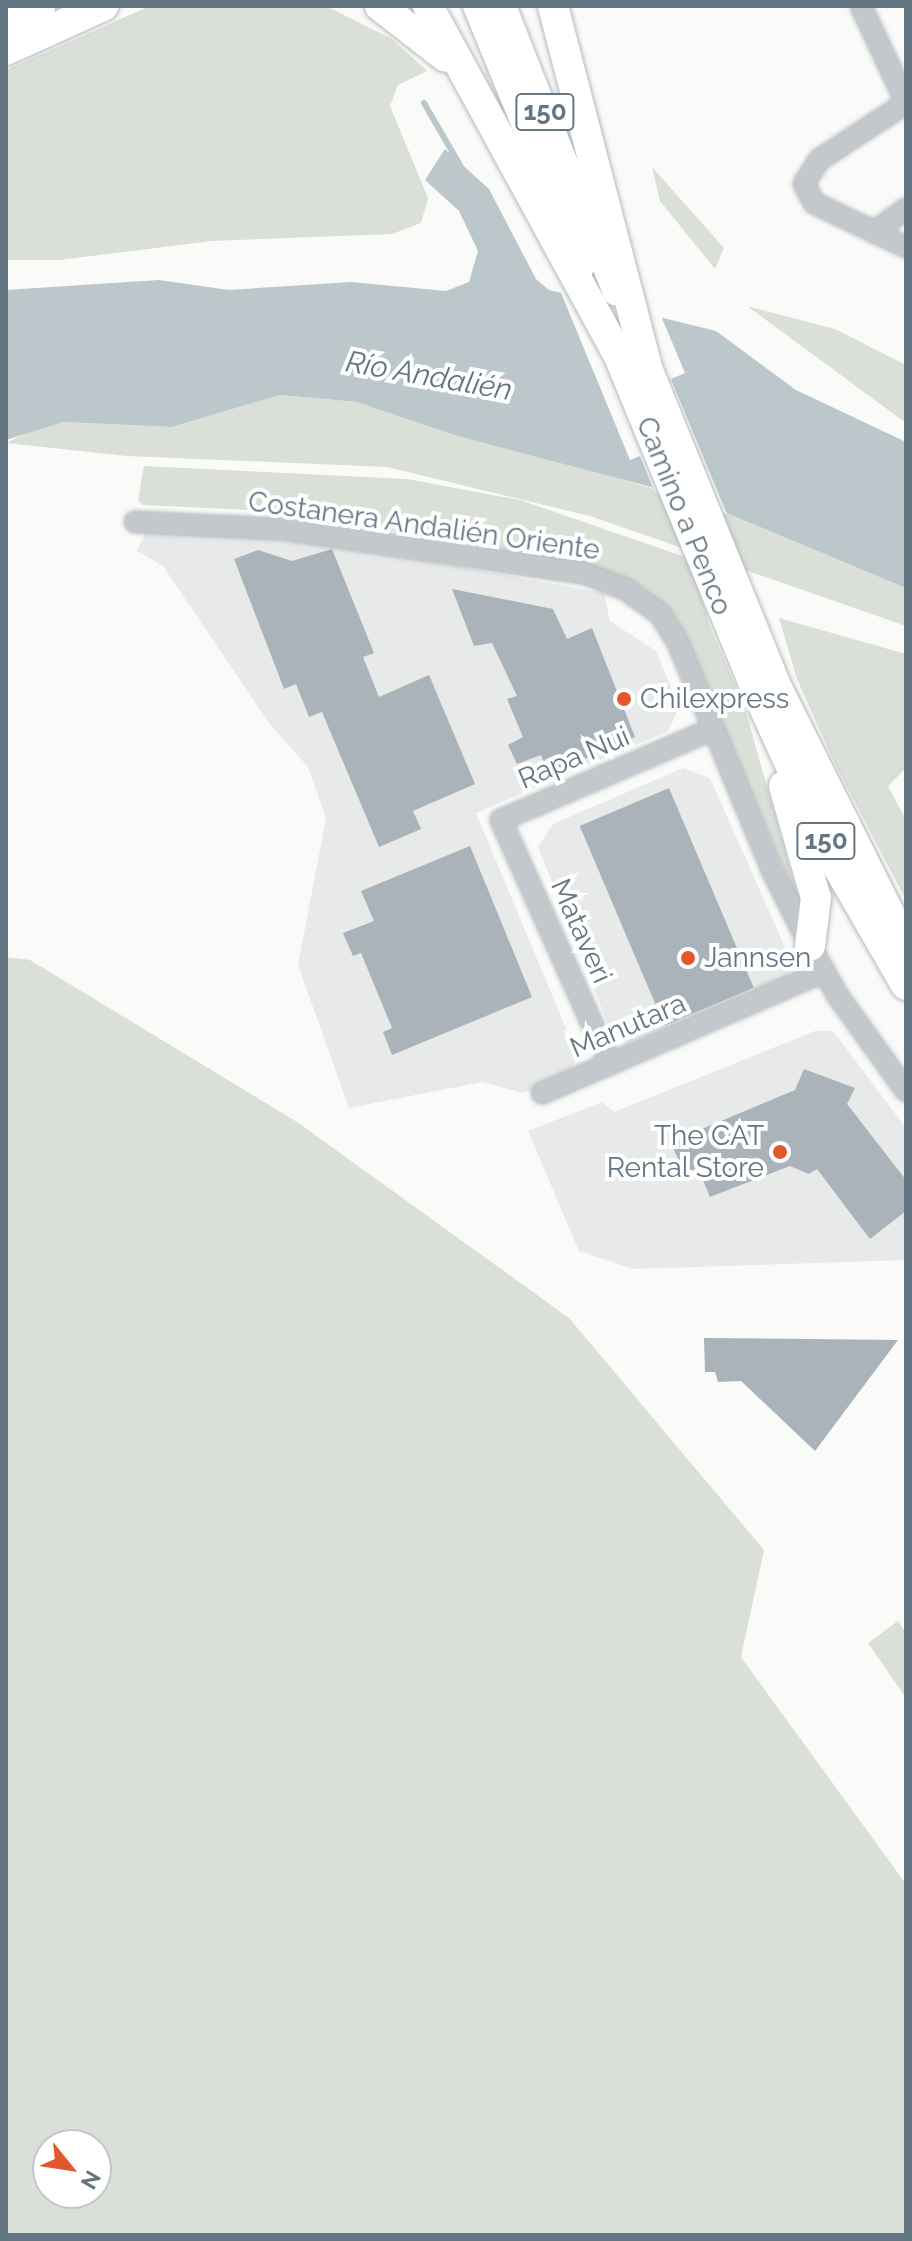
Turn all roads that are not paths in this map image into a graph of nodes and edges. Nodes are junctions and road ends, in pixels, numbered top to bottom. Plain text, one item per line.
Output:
1 (40, 6) edge
2 (103, 6) edge
3 (380, 6) edge
4 (428, 6) edge
5 (476, 6) edge
6 (553, 6) edge
7 (574, 6) edge
8 (861, 6) edge
9 (6, 22) edge
10 (500, 22) edge
11 (6, 50) edge
12 (462, 73) junction
13 (574, 86) junction
14 (906, 102) edge
15 (568, 200) junction
16 (906, 209) edge
17 (874, 232) junction
18 (906, 247) edge
19 (135, 522) dead end
20 (742, 628) junction
21 (757, 692) junction
22 (713, 729) junction
23 (501, 820) joint
24 (906, 947) edge
25 (816, 959) junction
26 (906, 985) edge
27 (610, 1064) junction
28 (906, 1091) edge
29 (542, 1093) dead end

1 - 9 highway
2 - 11 highway
3 - 12 highway
4 - 12 highway
5 - 10 main road
6 - 13 highway
7 - 13 highway
8 - 14 street
10 - 15 main road, 150
12 - 15 highway
13 - 15 highway
14 - 17 street
15 - 20 highway, Camino a Penco / 150
15 - 20 highway, Camino a Penco / 150
16 - 17 street
17 - 18 street
19 - 22 street, Costanera Andalién Oriente
20 - 21 highway, Camino a Penco / 150
20 - 24 highway, Camino a Penco / 150
21 - 25 highway
21 - 26 highway, Camino a Penco / 150
22 - 23 street, Rapa Nui
22 - 25 street, Costanera Andalién Oriente
23 - 27 street, Mataveri
25 - 27 street, Manutara
25 - 28 street, Costanera Andalién Oriente
27 - 29 street, Manutara

